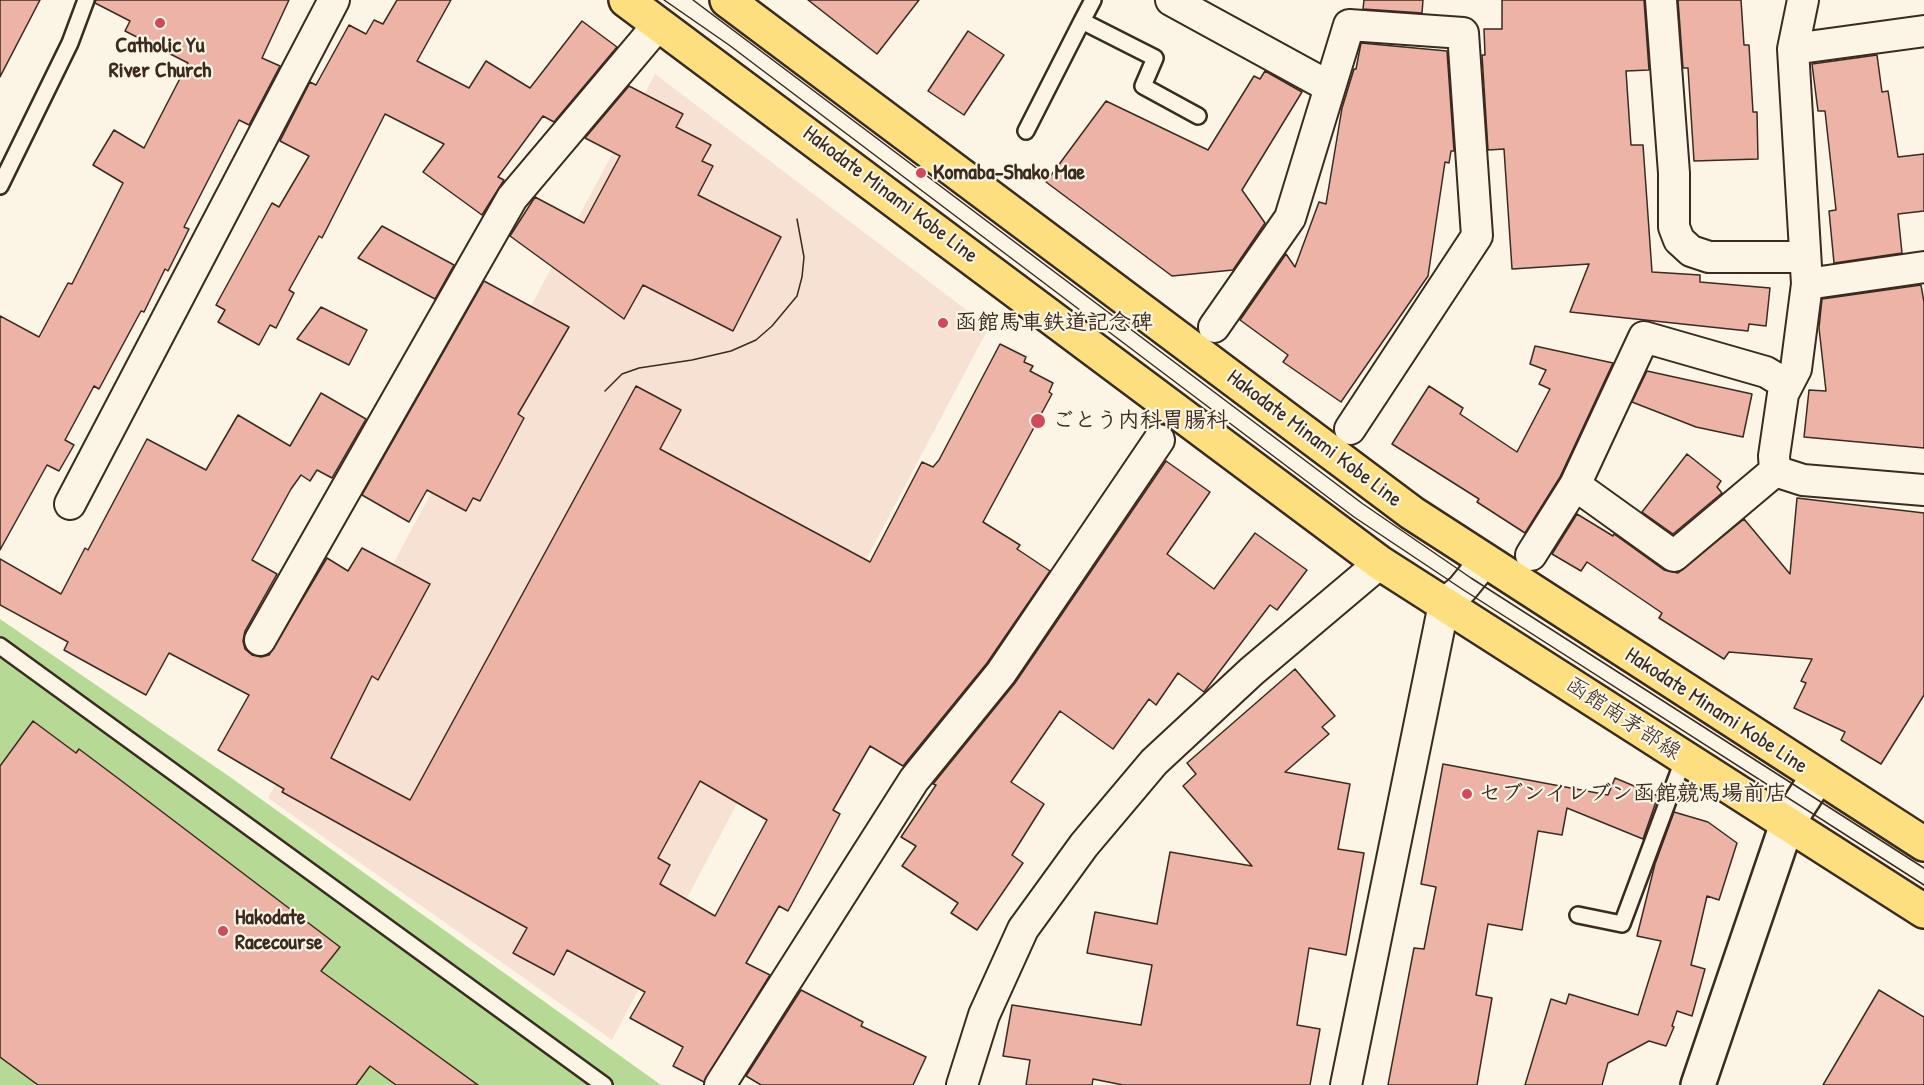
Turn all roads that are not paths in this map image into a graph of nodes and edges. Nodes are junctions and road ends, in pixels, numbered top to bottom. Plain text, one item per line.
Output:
1 (86, 0) edge
2 (334, 0) edge
3 (626, 0) edge
4 (727, 0) edge
5 (1093, 0) edge
6 (1171, 0) edge
7 (1661, 0) edge
8 (1803, 0) edge
9 (1082, 21) junction
10 (658, 25) junction
11 (1924, 31) edge
12 (1793, 49) junction
13 (1328, 86) junction
14 (1198, 116) dead end
15 (1026, 131) dead end
16 (0, 186) edge
17 (1924, 267) edge
18 (1806, 271) junction
19 (1214, 327) dead end
20 (1786, 384) junction
21 (1350, 429) dead end
22 (1160, 440) dead end
23 (1775, 471) junction
24 (1575, 485) junction
25 (1924, 490) edge
26 (70, 504) dead end
27 (1532, 555) dead end
28 (1484, 562) junction
29 (1380, 563) junction
30 (1444, 604) junction
31 (260, 640) dead end
32 (0, 646) edge
33 (1684, 758) junction
34 (1818, 776) junction
35 (1787, 824) junction
36 (1924, 844) edge
37 (1924, 911) edge
38 (1578, 915) dead end
39 (604, 1085) edge
40 (720, 1085) edge
41 (962, 1085) edge
42 (1346, 1085) edge
43 (1698, 1085) edge

1 - 16 lane
2 - 26 street
3 - 10 main road, Hakodate Minami Kobe Line
4 - 28 main road, Hakodate Minami Kobe Line
5 - 9 lane
6 - 13 street
7 - 18 street
8 - 12 street
9 - 14 lane
9 - 15 lane
10 - 29 main road, Hakodate Minami Kobe Line
10 - 31 street
11 - 12 street
12 - 18 street
13 - 19 street
13 - 21 street
17 - 18 street
18 - 20 street
20 - 23 street
20 - 24 street
22 - 40 street
23 - 24 street
23 - 25 street
24 - 27 street
28 - 30 street
28 - 34 main road, Hakodate Minami Kobe Line
29 - 30 main road, Hakodate Minami Kobe Line
29 - 41 street
30 - 33 main road, 函館南茅部線
30 - 42 street
32 - 39 lane
33 - 35 main road, 函館南茅部線
33 - 38 lane
34 - 35 street
34 - 36 main road, Hakodate Minami Kobe Line
35 - 37 main road, 函館南茅部線
35 - 43 street

